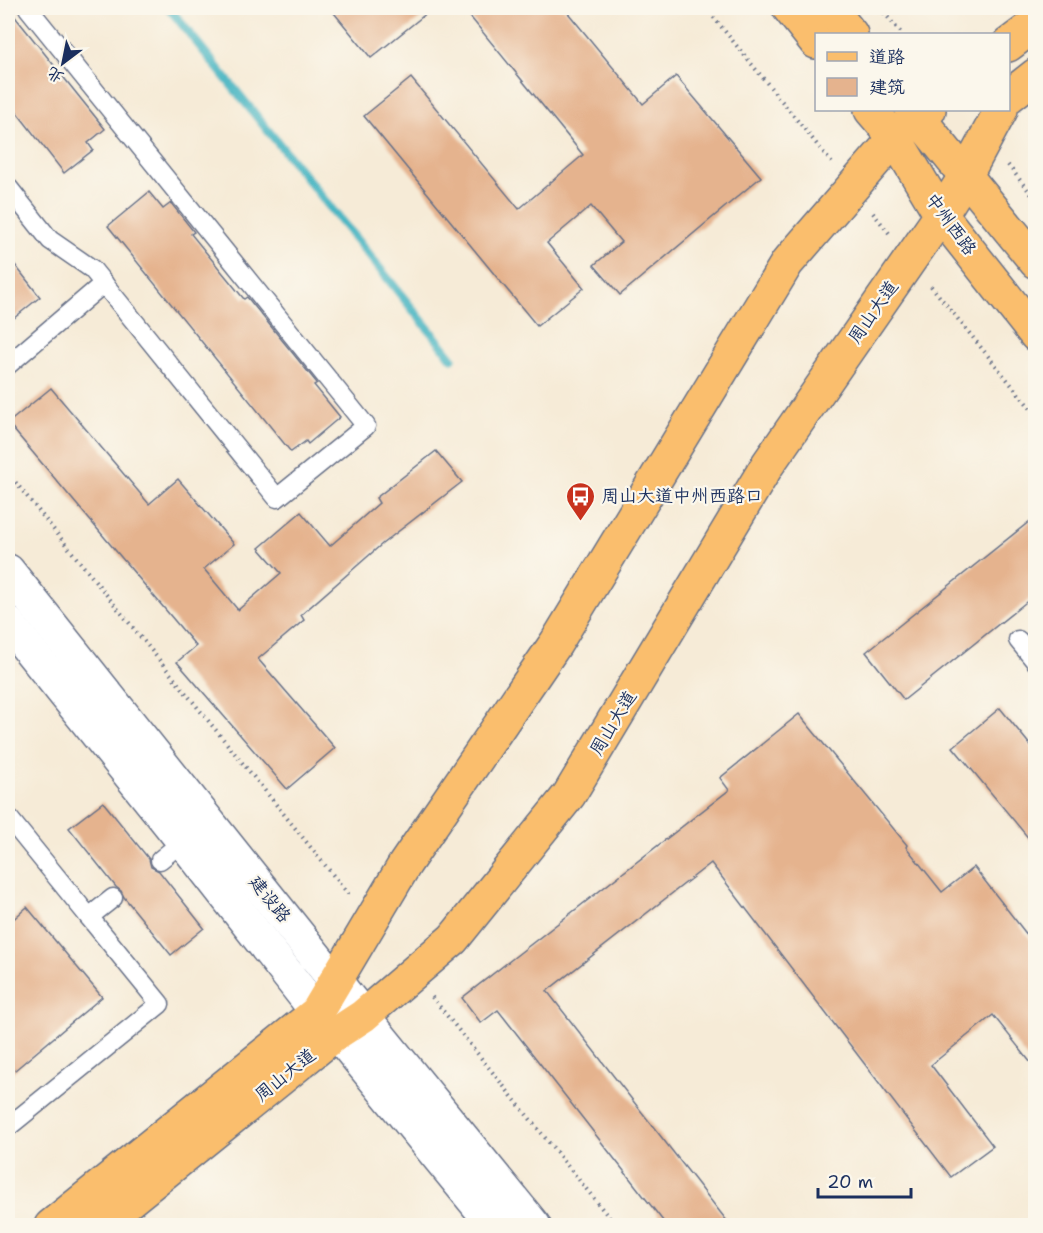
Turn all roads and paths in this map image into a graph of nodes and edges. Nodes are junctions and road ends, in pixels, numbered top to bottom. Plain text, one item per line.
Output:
1 (28, 8) edge
2 (789, 8) edge
3 (830, 8) edge
4 (880, 8) edge
5 (1035, 24) edge
6 (850, 33) edge
7 (901, 33) edge
8 (815, 41) edge
9 (1010, 43) edge
10 (1035, 75) edge
11 (1010, 95) edge
12 (876, 111) edge
13 (1000, 111) edge
14 (914, 119) edge
15 (966, 175) junction
16 (8, 187) edge
17 (941, 215) junction
18 (1035, 262) edge
19 (104, 284) junction
20 (1035, 335) edge
21 (8, 365) edge
22 (8, 473) edge
23 (8, 572) edge
24 (8, 623) edge
25 (1018, 640) dead end
26 (1035, 662) edge
27 (8, 817) edge
28 (208, 821) junction
29 (171, 850) junction
30 (113, 898) dead end
31 (89, 917) junction
32 (370, 921) junction
33 (413, 974) junction
34 (335, 980) junction
35 (339, 1021) junction
36 (8, 1126) edge
37 (51, 1226) edge
38 (98, 1226) edge
39 (495, 1226) edge
40 (534, 1226) edge
41 (616, 1226) edge

1 - 19 lane
2 - 8 main road
3 - 6 main road
4 - 7 path
5 - 9 main road
10 - 11 main road
12 - 14 main road, 中州西路
13 - 15 main road, 周山大道
14 - 15 main road, 中州西路
14 - 17 main road, 中州西路
14 - 32 main road
15 - 17 main road, 周山大道
15 - 18 main road, 中州西路
16 - 19 lane
17 - 20 main road, 中州西路
17 - 33 main road, 周山大道
19 - 21 lane
22 - 32 path
23 - 28 street, 建设路
24 - 29 street, 建设路
25 - 26 lane
27 - 31 lane
28 - 29 lane
28 - 34 street, 建设路
29 - 35 street, 建设路
30 - 31 lane
31 - 36 lane
32 - 34 main road
33 - 35 main road, 周山大道
33 - 41 path
34 - 35 street, 建设路
35 - 37 main road, 周山大道
35 - 38 main road, 周山大道
35 - 39 street, 建设路
35 - 40 street, 建设路

